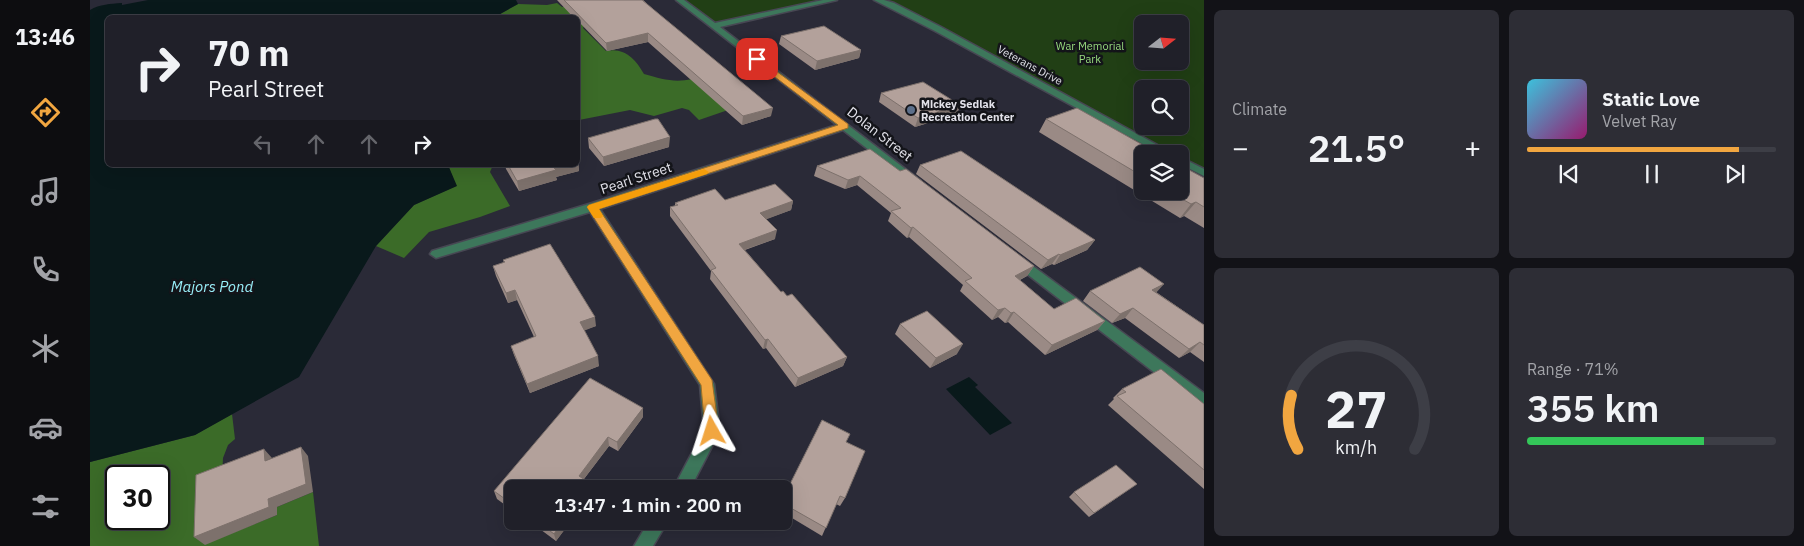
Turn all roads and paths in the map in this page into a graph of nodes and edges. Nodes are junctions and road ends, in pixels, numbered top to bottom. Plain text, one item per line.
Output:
1 (680, 0) edge
2 (833, 0) edge
3 (878, 0) edge
4 (714, 26) junction
5 (845, 126) junction
6 (1152, 145) edge
7 (1189, 165) edge
8 (1204, 173) edge
9 (923, 187) edge
10 (592, 207) junction
11 (1009, 253) edge
12 (436, 254) dead end
13 (1204, 402) edge
14 (686, 480) edge
15 (653, 530) edge
16 (643, 546) edge

1 - 4 street, Dolan Street
2 - 4 street
3 - 6 street, Veterans Drive
4 - 5 street, Dolan Street
5 - 9 street, Dolan Street
5 - 10 street, Pearl Street
7 - 8 street
10 - 12 street, Pearl Street
10 - 14 street
11 - 13 street
15 - 16 street

